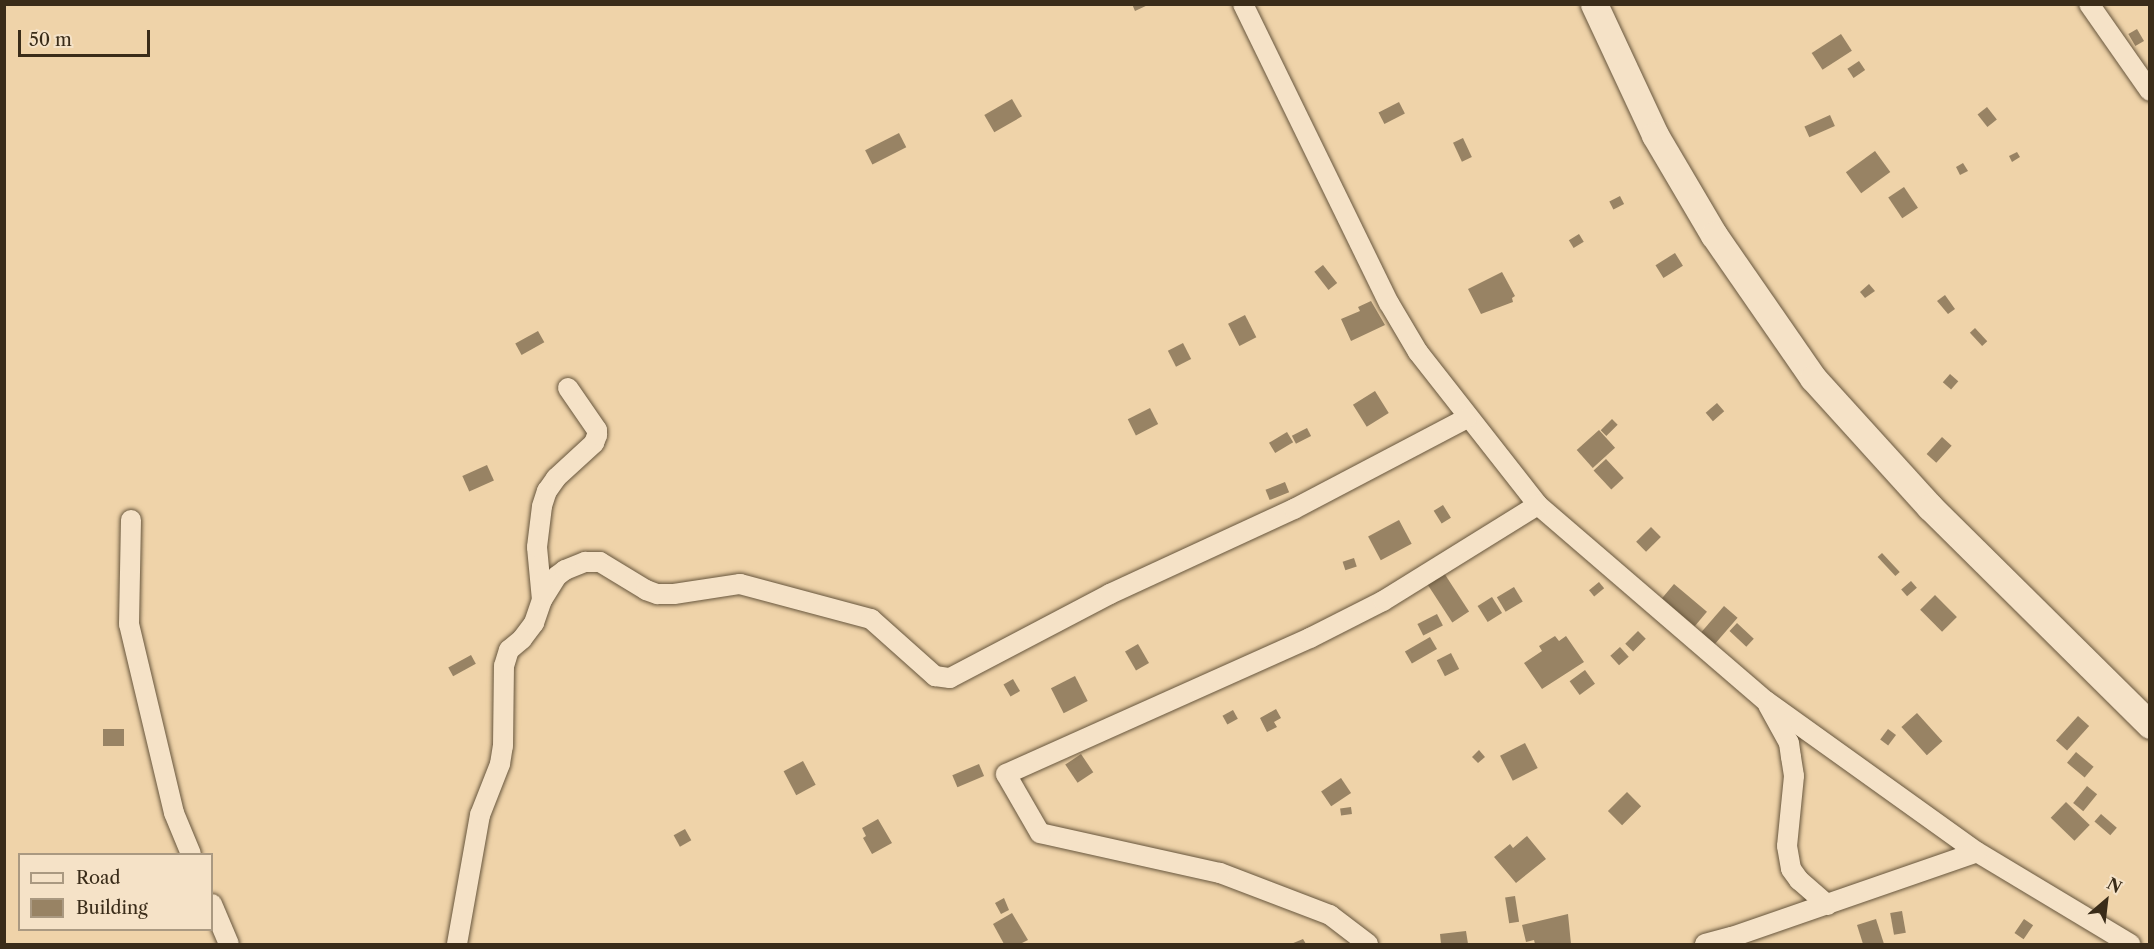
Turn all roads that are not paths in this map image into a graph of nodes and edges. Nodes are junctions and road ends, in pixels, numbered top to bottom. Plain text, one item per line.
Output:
1 (1244, 4) edge
2 (1594, 4) edge
3 (2089, 4) edge
4 (2150, 90) edge
5 (568, 388) dead end
6 (1467, 418) junction
7 (1538, 505) junction
8 (131, 520) dead end
9 (542, 600) junction
10 (1766, 701) junction
11 (2150, 725) edge
12 (1977, 852) junction
13 (190, 853) edge
14 (1828, 905) junction
15 (213, 906) edge
16 (229, 945) edge
17 (457, 945) edge
18 (1368, 945) edge
19 (1705, 945) edge
20 (2130, 945) edge

1 - 6 street
2 - 11 street
3 - 4 street
5 - 9 street
6 - 7 street
6 - 9 street
7 - 10 street
7 - 18 street
8 - 13 street
9 - 17 street
10 - 12 street
10 - 14 street
12 - 14 street
12 - 20 street
14 - 19 street
15 - 16 street

